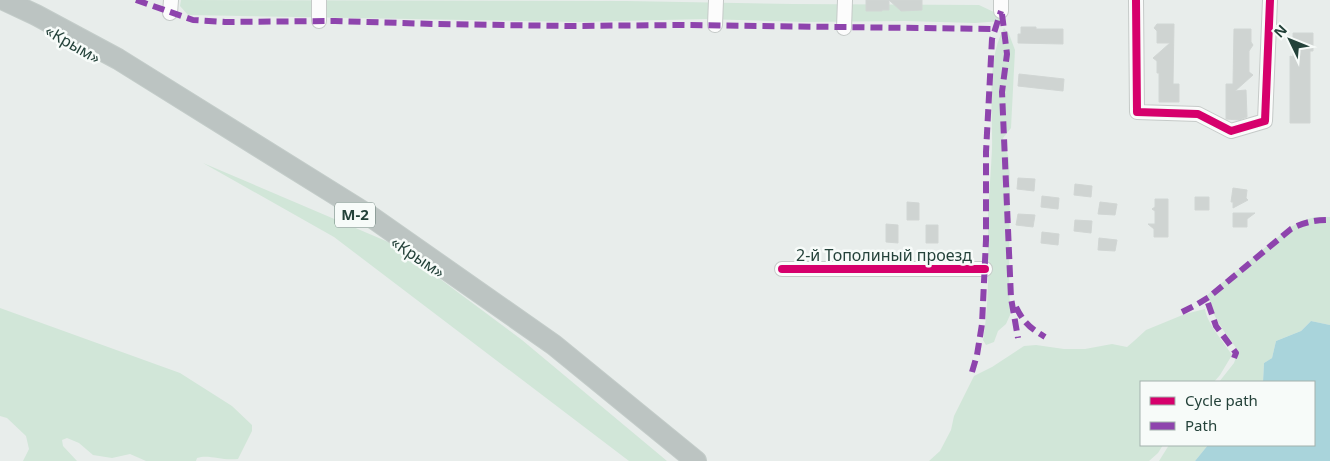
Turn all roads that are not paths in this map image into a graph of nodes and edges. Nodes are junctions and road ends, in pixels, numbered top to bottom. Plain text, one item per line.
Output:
1 (4, 0) edge
2 (319, 0) edge
3 (716, 0) edge
4 (845, 0) edge
5 (1136, 0) edge
6 (1270, 0) edge
7 (0, 5) edge
8 (319, 21) dead end
9 (715, 25) dead end
10 (844, 28) dead end
11 (782, 269) dead end
12 (985, 269) dead end
13 (687, 461) edge
14 (696, 461) edge

1 - 14 highway
2 - 8 street
3 - 9 street
4 - 10 street
5 - 6 street
7 - 13 highway, «Крым» / М-2
11 - 12 street, 2-й Тополиный проезд

